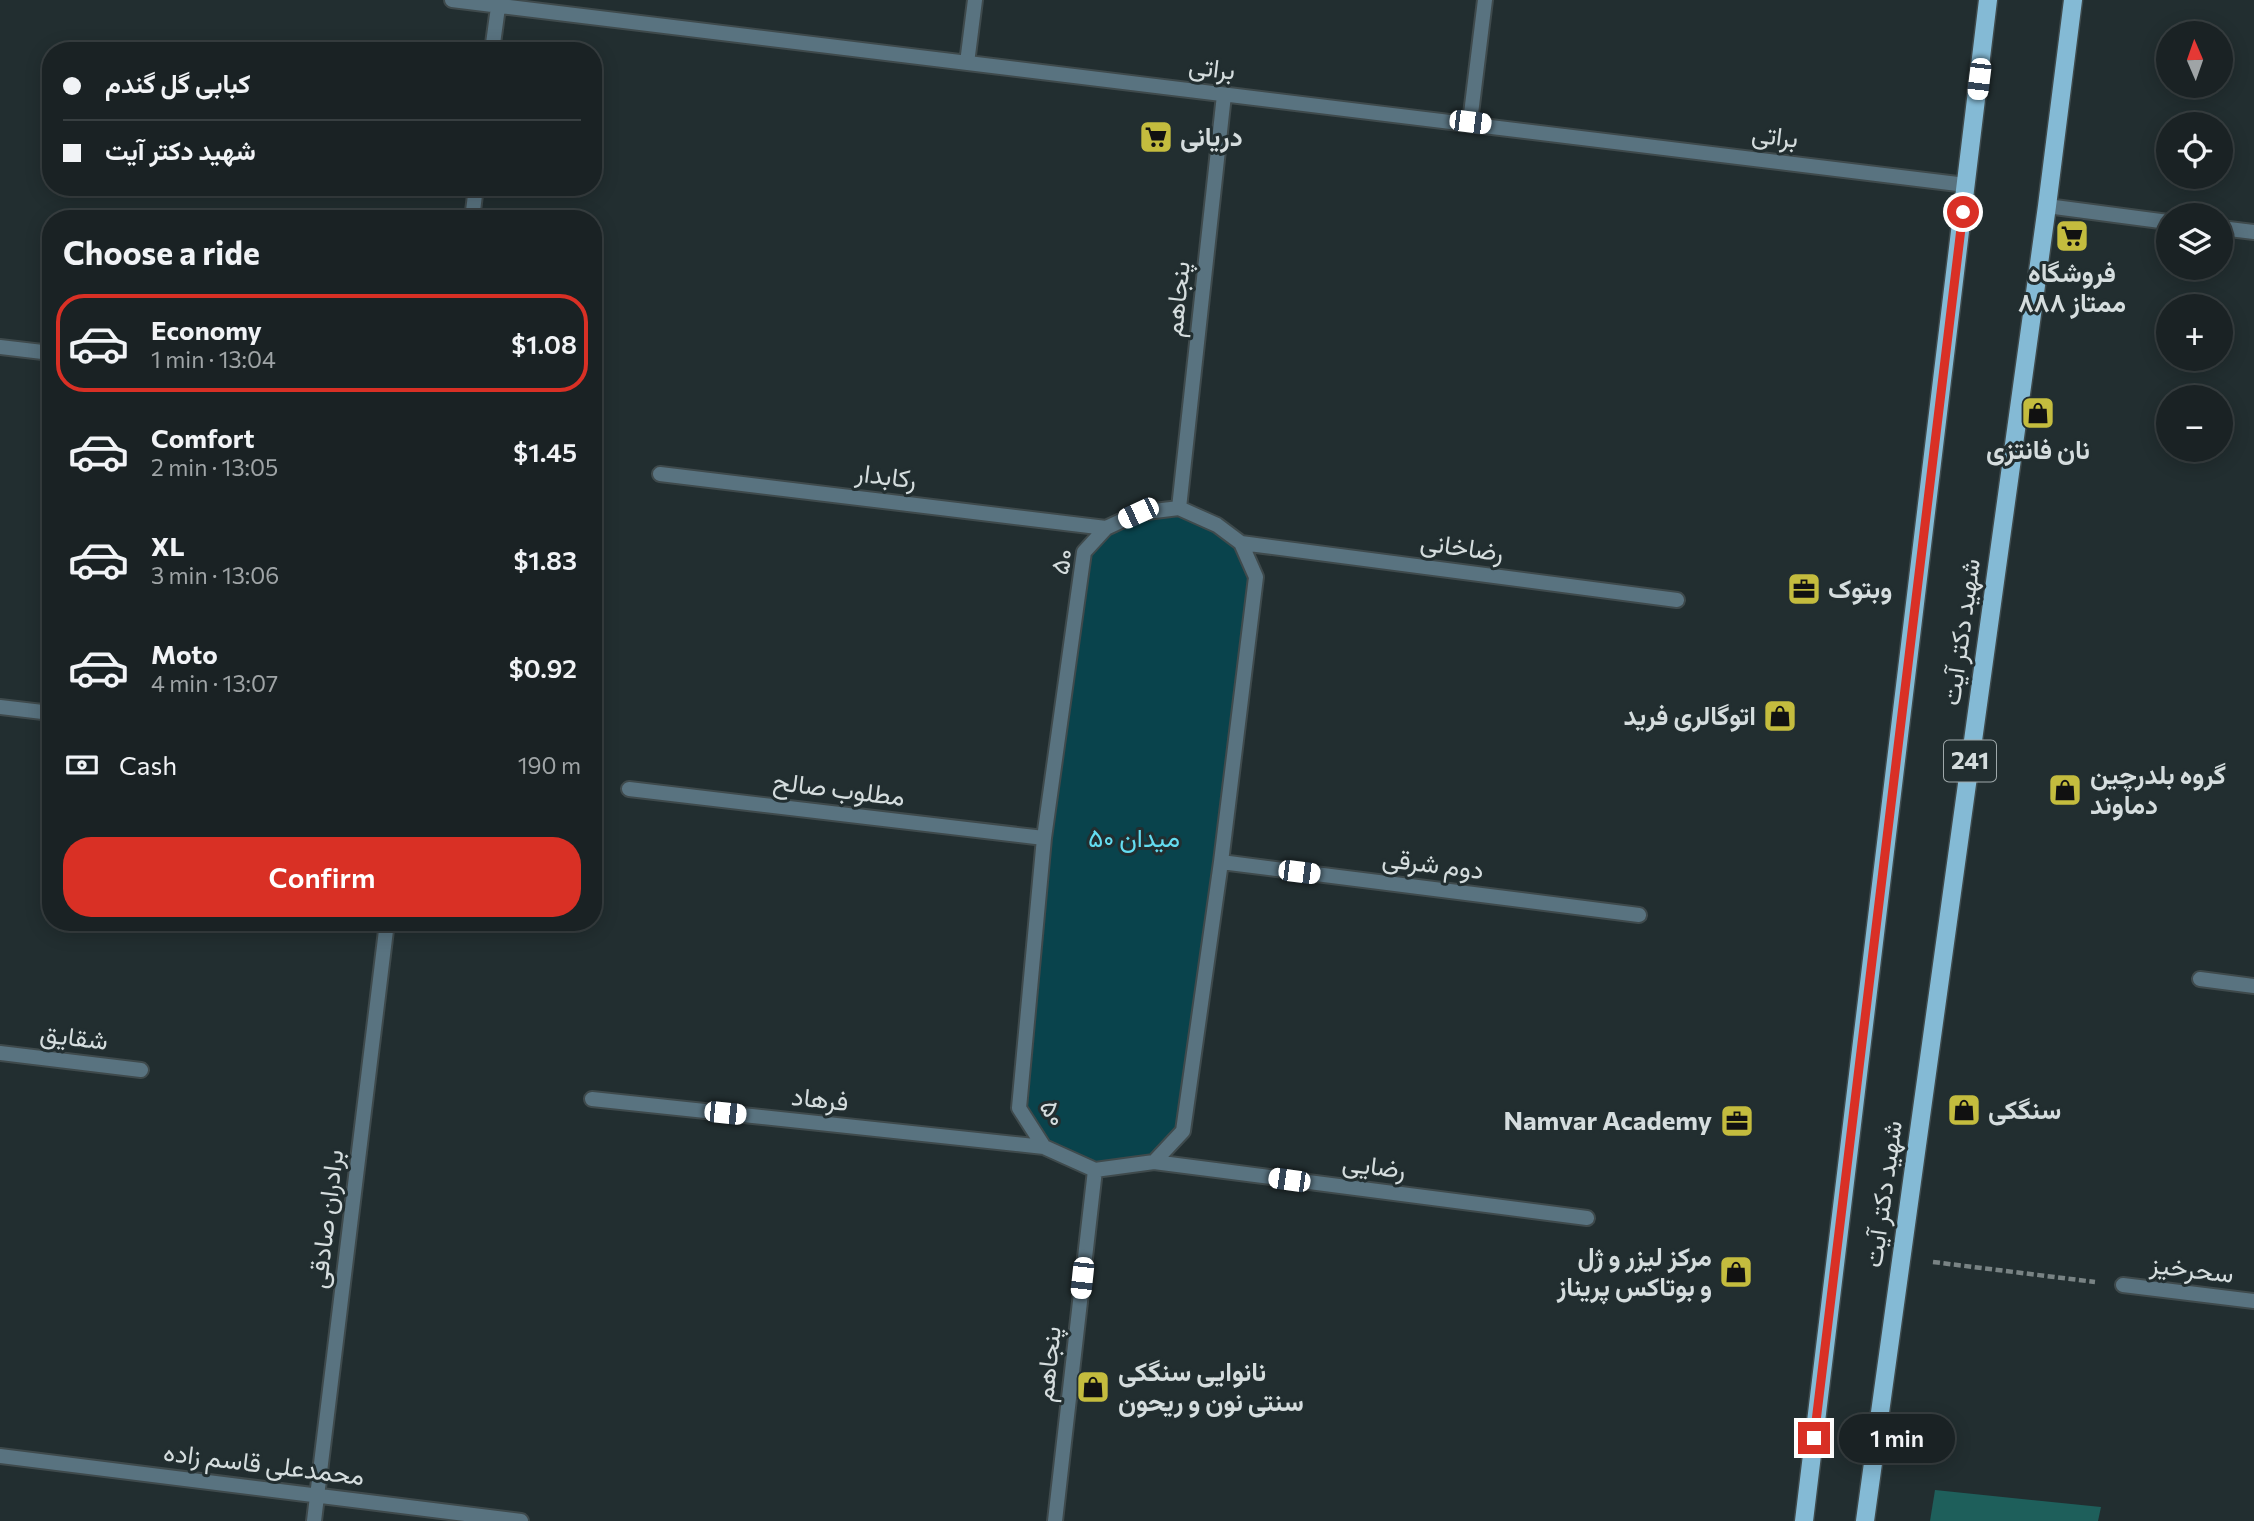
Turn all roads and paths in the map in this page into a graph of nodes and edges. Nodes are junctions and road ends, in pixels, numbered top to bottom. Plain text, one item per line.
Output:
1 (452, 0) edge
2 (975, 0) edge
3 (1485, 0) edge
4 (1988, 0) edge
5 (2073, 0) edge
6 (498, 3) edge
7 (493, 42) edge
8 (967, 63) junction
9 (1224, 95) junction
10 (1470, 122) junction
11 (1966, 186) junction
12 (2047, 206) junction
13 (2156, 220) edge
14 (2233, 229) edge
15 (2254, 232) edge
16 (0, 347) edge
17 (42, 352) edge
18 (660, 474) dead end
19 (1179, 508) junction
20 (1106, 528) junction
21 (1241, 543) junction
22 (1678, 600) dead end
23 (0, 707) edge
24 (42, 712) edge
25 (629, 789) dead end
26 (1044, 838) junction
27 (1221, 862) junction
28 (1639, 915) dead end
29 (386, 931) edge
30 (2200, 979) dead end
31 (2254, 986) edge
32 (0, 1053) edge
33 (141, 1070) dead end
34 (592, 1100) dead end
35 (1044, 1147) junction
36 (1154, 1162) junction
37 (1094, 1170) junction
38 (1587, 1218) dead end
39 (1901, 1258) junction
40 (2123, 1285) joint
41 (2254, 1301) edge
42 (0, 1456) edge
43 (318, 1496) junction
44 (314, 1521) edge
45 (521, 1521) edge
46 (1055, 1521) edge
47 (1804, 1521) edge
48 (1865, 1521) edge

1 - 6 street, براتی
2 - 8 street
3 - 10 street
4 - 11 main road, شهید دکتر آیت
5 - 12 main road, شهید دکتر آیت / 241
6 - 7 street
6 - 8 street, براتی
8 - 9 street, براتی
9 - 10 street, براتی
9 - 19 street, پنجاهم
10 - 11 street, براتی
11 - 47 main road, شهید دکتر آیت
12 - 13 street
12 - 39 main road, شهید دکتر آیت / 241
14 - 15 street
16 - 17 street
18 - 20 street, رکابدار
19 - 20 street, ۵۰
19 - 21 street
20 - 26 street, ۵۰
21 - 22 street, رضاخانی
21 - 27 street
23 - 24 street
25 - 26 street, مطلوب صالح
26 - 35 street, ۵۰
27 - 28 street, دوم شرقی
27 - 36 street
29 - 43 street, برادران صادقی
30 - 31 street
32 - 33 street, شقایق
34 - 35 street, فرهاد
35 - 37 street, ۵۰
36 - 37 street
36 - 38 street, رضایی
37 - 46 street, پنجاهم
39 - 40 path
39 - 48 main road, شهید دکتر آیت / 241
40 - 41 street, سحرخیز
42 - 43 street, محمدعلی قاسم زاده
43 - 44 street, برادران صادقی
43 - 45 street, محمدعلی قاسم زاده

